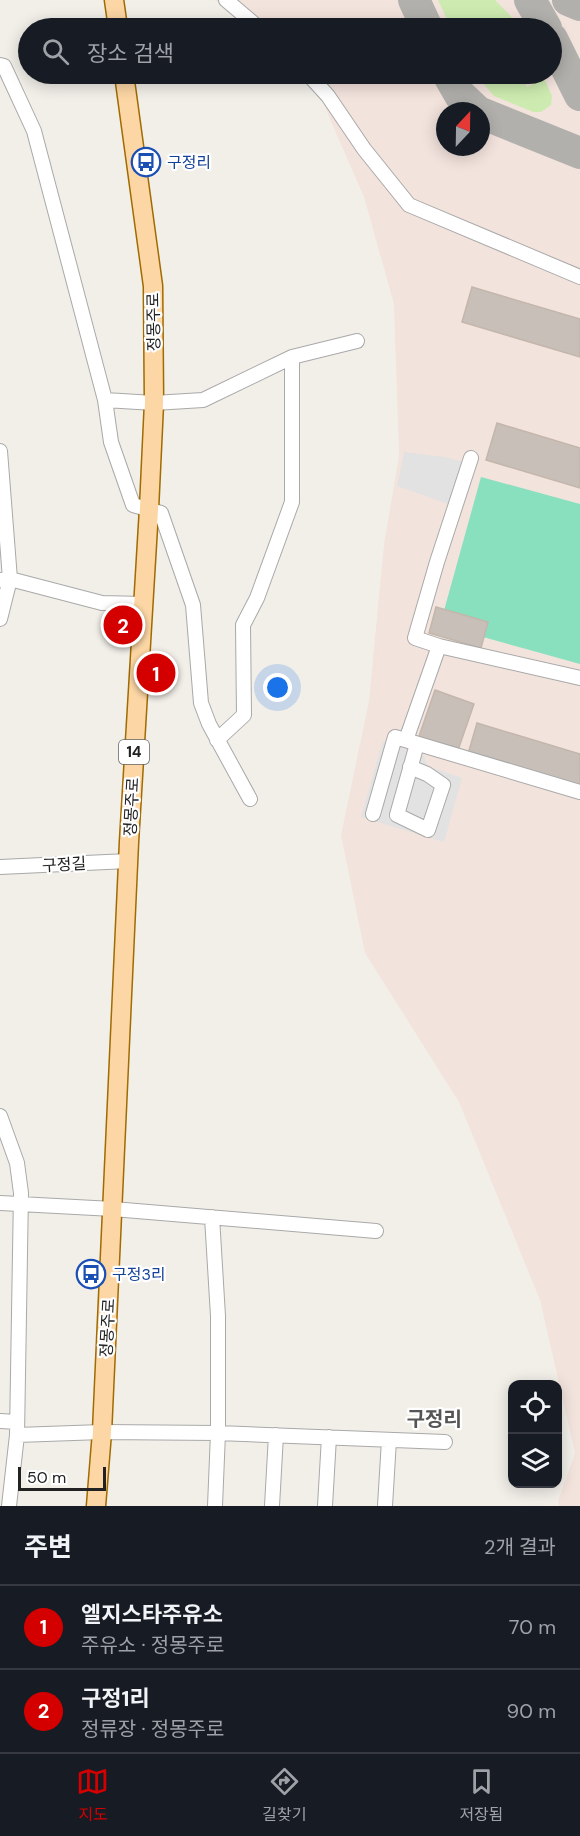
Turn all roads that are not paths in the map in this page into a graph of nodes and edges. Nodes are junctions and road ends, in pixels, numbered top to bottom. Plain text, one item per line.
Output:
1 (114, 0) edge
2 (226, 0) edge
3 (117, 18) edge
4 (247, 18) edge
5 (0, 65) edge
6 (125, 84) edge
7 (317, 84) edge
8 (580, 277) edge
9 (357, 341) dead end
10 (292, 357) junction
11 (105, 400) junction
12 (154, 403) junction
13 (0, 451) edge
14 (471, 458) dead end
15 (149, 509) junction
16 (5, 580) edge
17 (143, 604) junction
18 (0, 619) edge
19 (439, 646) junction
20 (580, 678) edge
21 (218, 740) junction
22 (411, 742) junction
23 (410, 767) junction
24 (580, 792) edge
25 (250, 799) dead end
26 (373, 814) dead end
27 (128, 861) junction
28 (0, 867) edge
29 (0, 1116) edge
30 (0, 1203) edge
31 (21, 1204) junction
32 (113, 1209) junction
33 (212, 1218) junction
34 (376, 1231) dead end
35 (0, 1421) edge
36 (17, 1428) junction
37 (102, 1432) junction
38 (218, 1433) junction
39 (276, 1435) junction
40 (329, 1437) junction
41 (389, 1440) junction
42 (445, 1442) dead end
43 (12, 1479) junction
44 (0, 1496) edge
45 (9, 1506) edge
46 (96, 1506) edge
47 (215, 1506) edge
48 (272, 1506) edge
49 (325, 1506) edge
50 (385, 1506) edge

1 - 3 main road
2 - 4 street
5 - 11 street
6 - 12 main road, 정몽주로 / 14
7 - 8 street
9 - 10 street
10 - 12 street
10 - 21 street
11 - 12 street
11 - 15 street
12 - 15 main road, 정몽주로 / 14
13 - 16 street
14 - 19 street
15 - 17 main road, 정몽주로 / 14
15 - 21 street
16 - 17 street
16 - 18 street
17 - 27 main road, 정몽주로 / 14
19 - 20 street
19 - 22 street
21 - 25 street
22 - 23 street
22 - 24 street
22 - 26 street
23 - 23 street
27 - 28 street, 구정길
27 - 32 main road, 정몽주로 / 14
29 - 31 street
30 - 31 street
31 - 32 street
31 - 36 street
32 - 33 street
32 - 37 main road, 정몽주로 / 14
33 - 34 street
33 - 38 street
35 - 36 street
36 - 37 street
36 - 43 street
37 - 38 street
37 - 46 main road, 정몽주로 / 14
38 - 39 street
38 - 47 street
39 - 40 street
39 - 48 street
40 - 41 street
40 - 49 street
41 - 42 street
41 - 50 street
43 - 44 street
43 - 45 street

